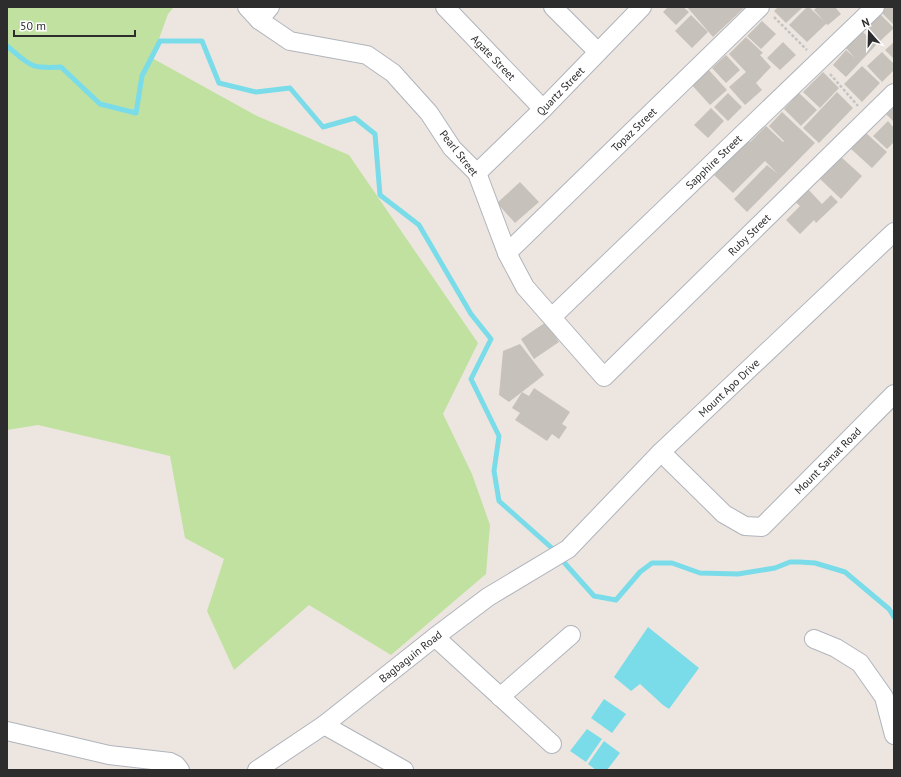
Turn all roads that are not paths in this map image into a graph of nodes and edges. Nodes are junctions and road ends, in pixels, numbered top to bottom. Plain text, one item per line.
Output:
1 (247, 7) edge
2 (444, 7) edge
3 (553, 7) edge
4 (642, 7) edge
5 (760, 7) edge
6 (875, 7) edge
7 (264, 14) edge
8 (598, 52) junction
9 (894, 93) edge
10 (543, 109) junction
11 (477, 173) junction
12 (894, 232) edge
13 (507, 253) junction
14 (552, 317) junction
15 (604, 377) joint
16 (894, 394) edge
17 (661, 452) junction
18 (568, 549) joint
19 (571, 635) dead end
20 (435, 637) junction
21 (814, 639) dead end
22 (500, 697) junction
23 (324, 725) junction
24 (7, 731) edge
25 (894, 736) edge
26 (552, 744) dead end
27 (180, 770) edge
28 (257, 770) edge
29 (404, 770) edge

1 - 7 street, Pearl Street
2 - 10 street, Agate Street
3 - 8 street
4 - 8 street, Quartz Street
5 - 13 street, Topaz Street
6 - 14 street, Sapphire Street
7 - 11 street, Pearl Street
8 - 10 street, Quartz Street
9 - 15 street, Ruby Street
10 - 11 street, Quartz Street
11 - 13 street, Pearl Street
12 - 17 street, Mount Apo Drive
13 - 14 street, Pearl Street
14 - 15 street, Pearl Street
16 - 17 street, Mount Samat Road
17 - 18 street, Mount Apo Drive
18 - 20 street, Bagbaguin Road
19 - 22 street
20 - 22 street
20 - 23 street, Bagbaguin Road
21 - 25 street
22 - 26 street
23 - 28 street, Bagbaguin Road
23 - 29 street
24 - 27 street

